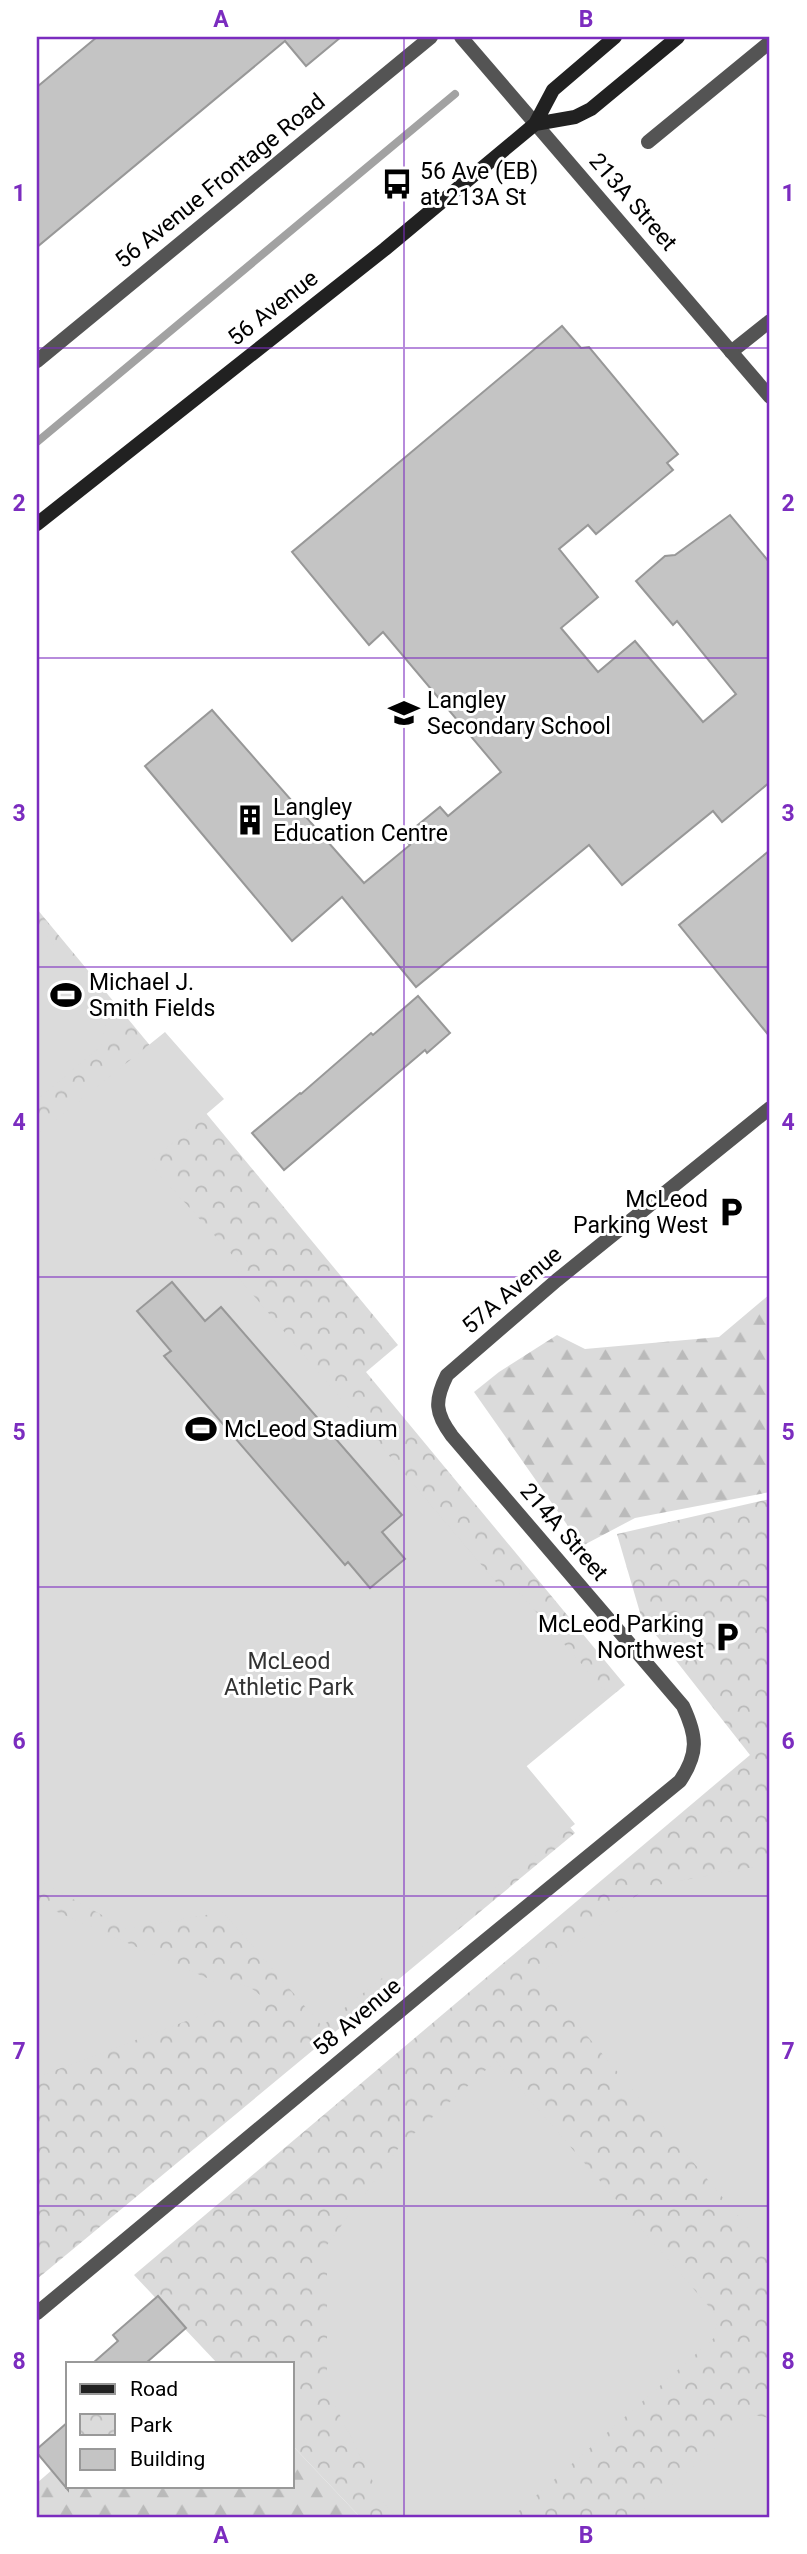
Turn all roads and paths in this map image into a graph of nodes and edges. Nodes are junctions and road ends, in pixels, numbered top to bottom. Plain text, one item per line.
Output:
1 (431, 37) edge
2 (461, 37) edge
3 (615, 37) edge
4 (678, 37) edge
5 (770, 42) edge
6 (535, 124) junction
7 (648, 142) dead end
8 (770, 321) edge
9 (732, 352) junction
10 (37, 361) edge
11 (770, 397) edge
12 (37, 524) edge
13 (770, 1108) edge
14 (447, 1375) joint
15 (695, 1749) joint
16 (37, 2313) edge

1 - 10 street, 56 Avenue Frontage Road
2 - 6 street, 213A Street
3 - 6 main road, 56 Avenue
4 - 6 main road, 56 Avenue
5 - 7 street
6 - 9 street, 213A Street
6 - 12 main road, 56 Avenue
8 - 9 street
9 - 11 street, 213A Street
13 - 14 street, 57A Avenue
14 - 15 street, 214A Street
15 - 16 street, 58 Avenue

